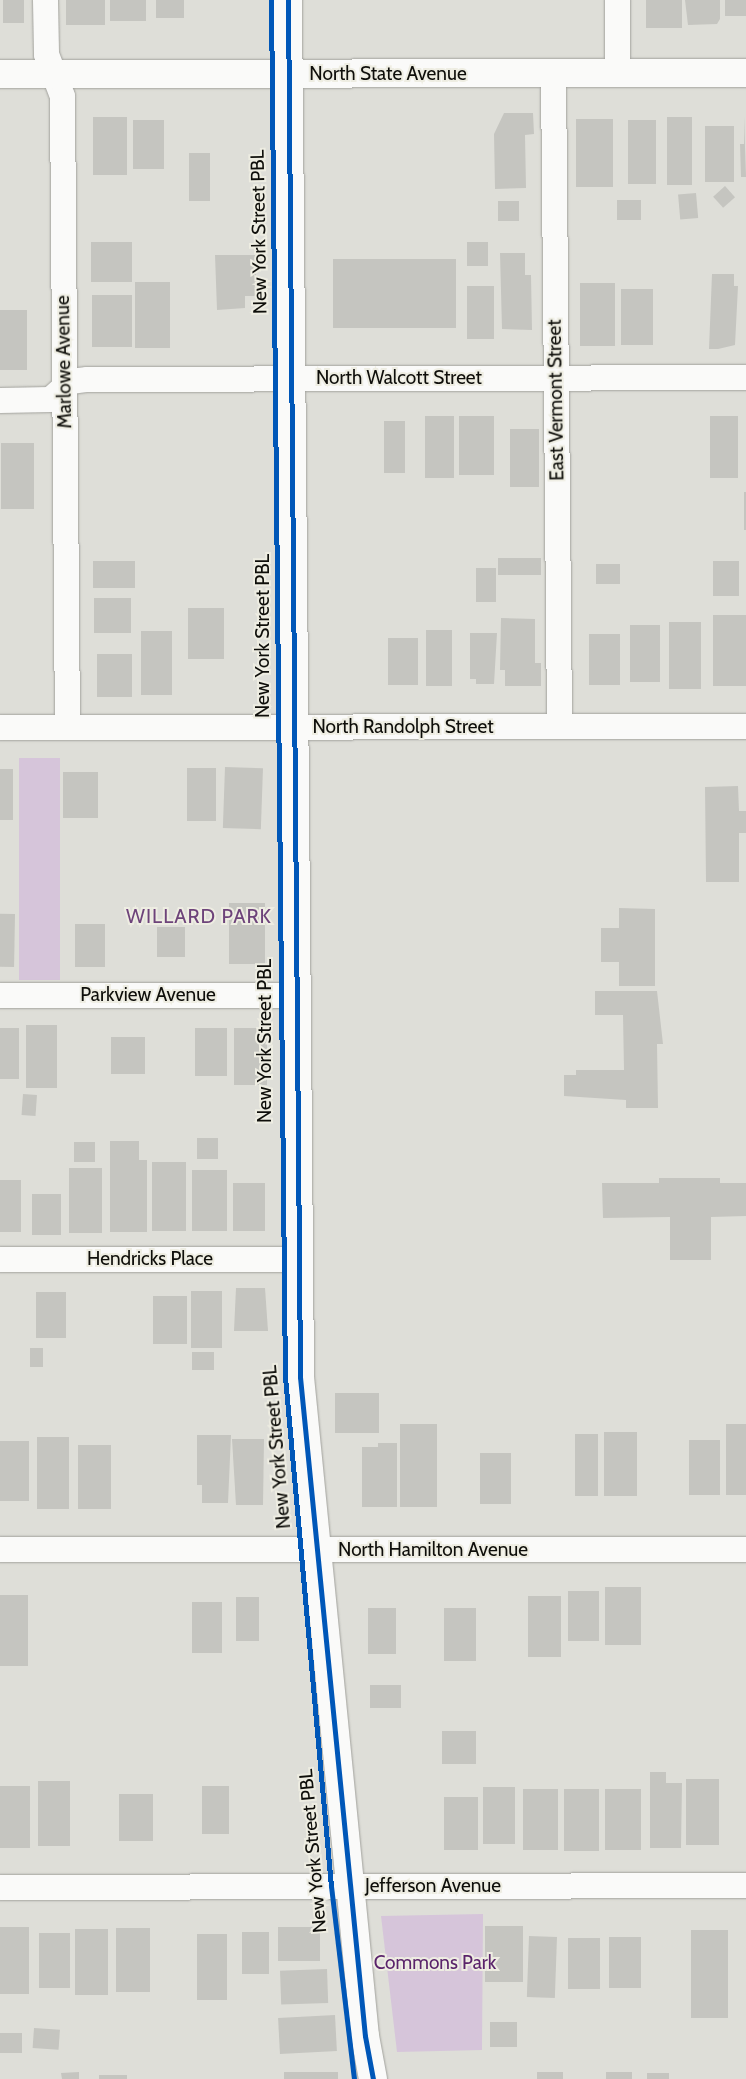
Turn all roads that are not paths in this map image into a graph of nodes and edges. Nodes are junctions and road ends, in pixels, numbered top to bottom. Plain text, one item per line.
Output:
1 (45, 0) edge
2 (288, 0) edge
3 (617, 0) edge
4 (553, 73) junction
5 (617, 73) junction
6 (746, 73) edge
7 (0, 74) edge
8 (54, 74) junction
9 (289, 74) junction
10 (746, 377) edge
11 (292, 378) junction
12 (556, 378) junction
13 (65, 386) junction
14 (0, 400) edge
15 (559, 726) junction
16 (746, 726) edge
17 (0, 727) edge
18 (67, 727) junction
19 (294, 727) junction
20 (297, 994) junction
21 (0, 995) edge
22 (0, 1259) edge
23 (299, 1259) junction
24 (0, 1549) edge
25 (746, 1549) edge
26 (316, 1550) junction
27 (746, 1885) edge
28 (350, 1886) junction
29 (0, 1887) edge
30 (373, 2079) edge

1 - 8 street, Marlowe Avenue
2 - 9 main road
3 - 5 street
4 - 5 main road, North State Avenue
4 - 9 main road, North State Avenue
4 - 12 street, East Vermont Street
5 - 6 main road, North State Avenue
7 - 8 main road, North State Avenue
8 - 9 main road, North State Avenue
8 - 13 street, Marlowe Avenue
9 - 11 main road
10 - 12 street, North Walcott Street
11 - 12 street, North Walcott Street
11 - 13 street, North Walcott Street
11 - 19 main road
12 - 15 street, East Vermont Street
13 - 14 street, North Walcott Street
13 - 18 street, Marlowe Avenue
15 - 16 street, North Randolph Street
15 - 19 street, North Randolph Street
17 - 18 street, North Randolph Street
18 - 19 street, North Randolph Street
19 - 20 main road
20 - 21 street, Parkview Avenue
20 - 23 main road
22 - 23 street, Hendricks Place
23 - 26 main road
24 - 26 street, North Hamilton Avenue
25 - 26 street, North Hamilton Avenue
26 - 28 main road
27 - 28 street, Jefferson Avenue
28 - 29 street, Jefferson Avenue
28 - 30 main road

